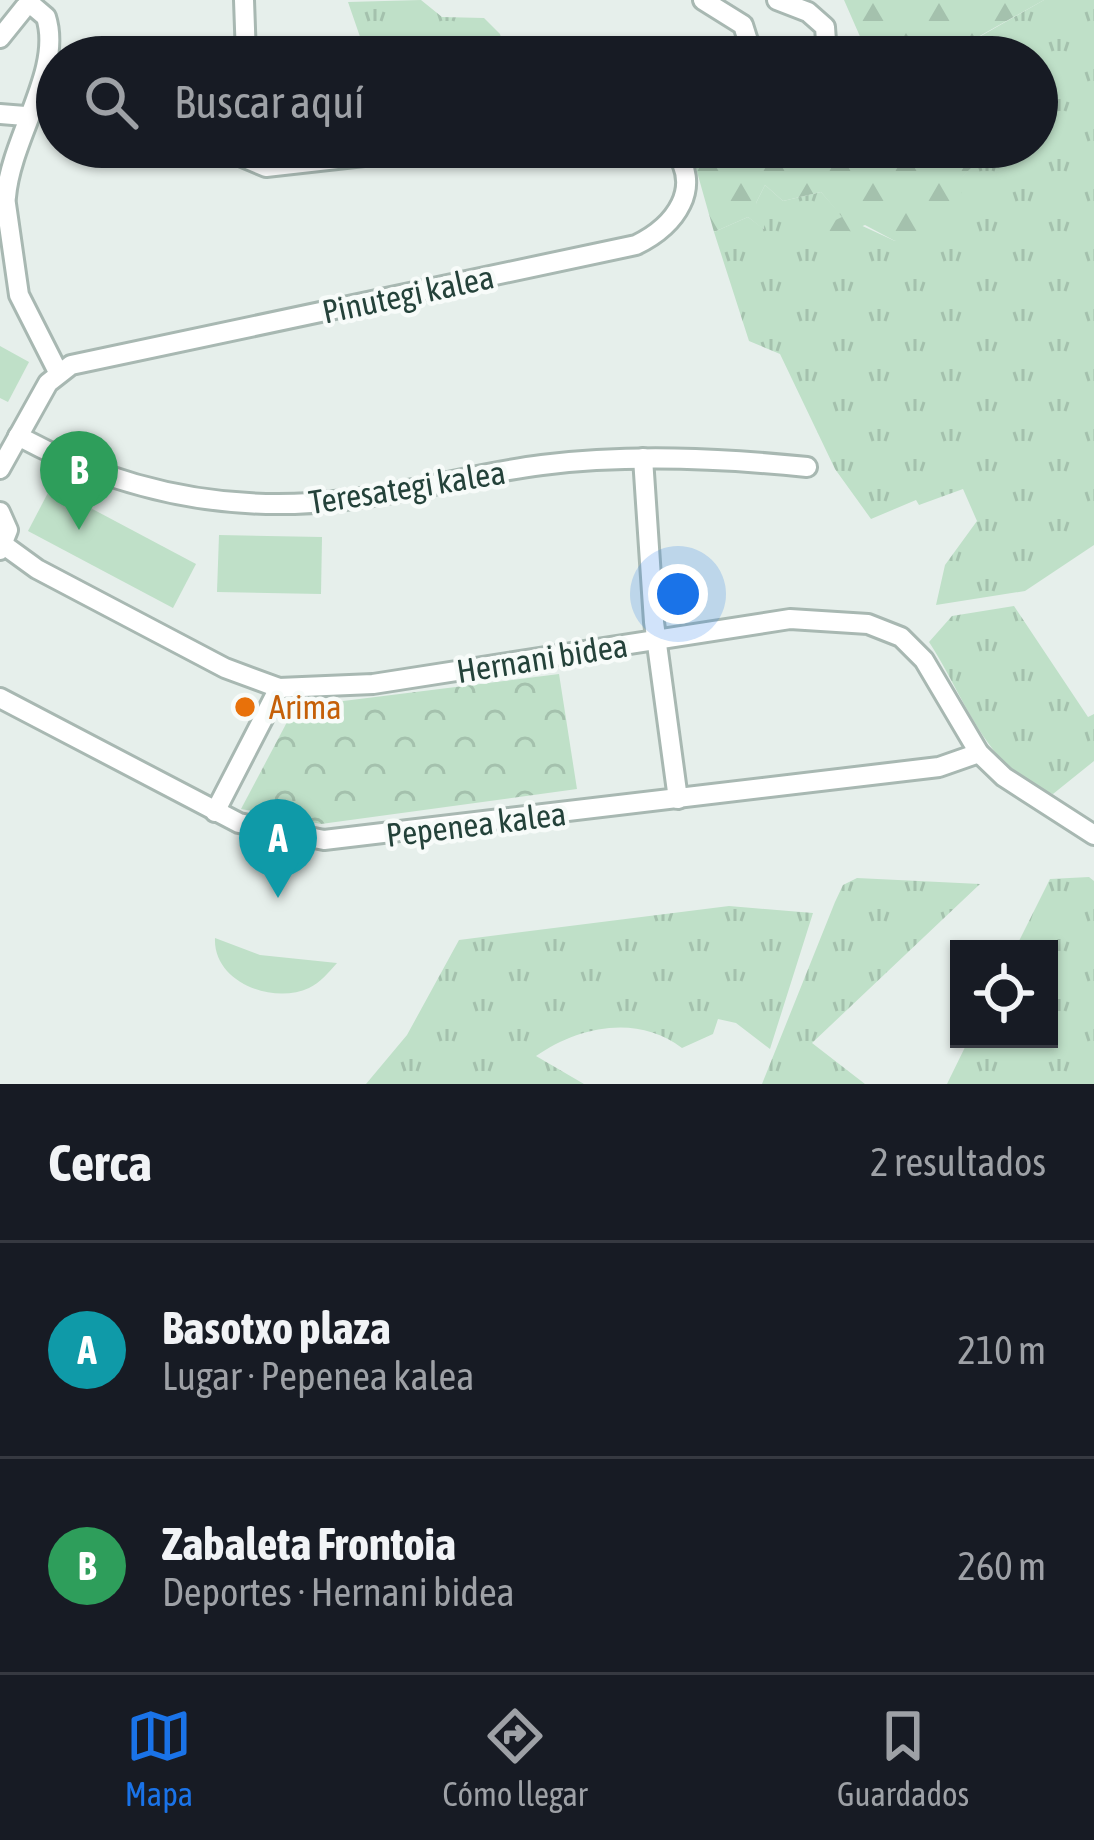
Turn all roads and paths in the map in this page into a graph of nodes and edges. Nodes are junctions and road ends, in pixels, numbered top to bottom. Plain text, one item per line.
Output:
1 (244, 0) edge
2 (704, 0) edge
3 (777, 0) edge
4 (49, 36) edge
5 (245, 36) edge
6 (746, 36) edge
7 (826, 36) edge
8 (0, 38) edge
9 (36, 97) edge
10 (0, 115) edge
11 (26, 116) junction
12 (683, 168) edge
13 (0, 169) edge
14 (6, 197) junction
15 (58, 372) junction
16 (18, 436) junction
17 (644, 458) junction
18 (807, 467) dead end
19 (0, 470) edge
20 (0, 512) edge
21 (2, 547) edge
22 (656, 641) junction
23 (279, 688) junction
24 (0, 698) edge
25 (979, 753) junction
26 (678, 799) junction
27 (215, 812) junction
28 (1094, 835) edge

1 - 5 street
2 - 6 street
3 - 7 street
4 - 8 street
9 - 11 street
10 - 11 street
11 - 14 street
12 - 15 street, Pinutegi kalea
13 - 14 street
14 - 15 street
15 - 16 street
16 - 17 street, Teresategi kalea
16 - 19 street
17 - 18 street, Teresategi kalea
17 - 22 street
20 - 21 street, Hernani bidea
21 - 23 street, Hernani bidea
22 - 23 street, Hernani bidea
22 - 25 street, Hernani bidea
22 - 26 street
23 - 27 street
24 - 27 street, Pepenea kalea
25 - 26 street, Pepenea kalea
25 - 28 street, Hernani bidea
26 - 27 street, Pepenea kalea

